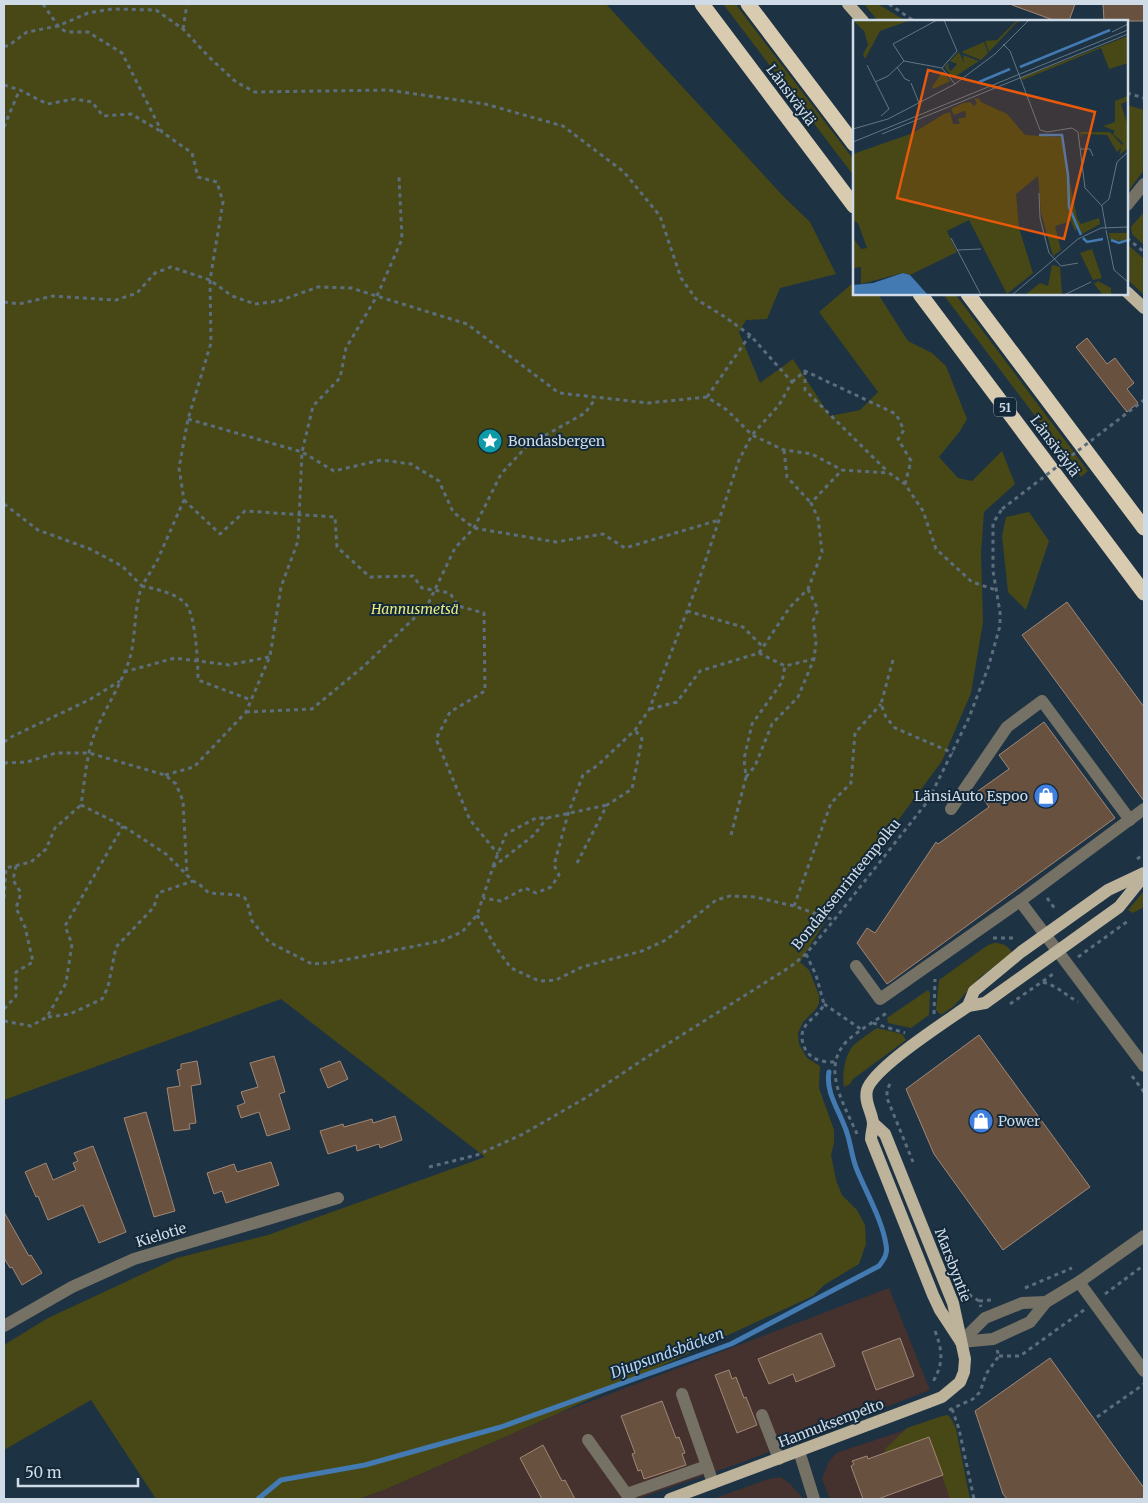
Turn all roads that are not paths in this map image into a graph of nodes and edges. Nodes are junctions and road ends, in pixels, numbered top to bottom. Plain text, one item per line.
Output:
1 (702, 4) edge
2 (748, 4) edge
3 (848, 4) edge
4 (862, 20) edge
5 (853, 143) edge
6 (1144, 184) edge
7 (1128, 204) edge
8 (853, 205) edge
9 (1128, 293) edge
10 (921, 295) edge
11 (969, 295) edge
12 (1144, 308) edge
13 (1144, 528) edge
14 (1144, 594) edge
15 (951, 809) dead end
16 (1144, 810) edge
17 (1130, 820) junction
18 (1144, 874) edge
19 (1020, 901) junction
20 (1045, 935) junction
21 (1057, 951) junction
22 (856, 966) dead end
23 (968, 1006) junction
24 (1144, 1066) edge
25 (338, 1198) dead end
26 (1144, 1236) edge
27 (1079, 1282) junction
28 (1046, 1302) junction
29 (4, 1326) edge
30 (961, 1342) junction
31 (1144, 1371) edge
32 (682, 1394) dead end
33 (762, 1415) dead end
34 (588, 1440) dead end
35 (799, 1451) junction
36 (779, 1459) junction
37 (707, 1466) junction
38 (713, 1483) junction
39 (628, 1497) edge
40 (670, 1499) edge
41 (814, 1499) edge

1 - 8 highway, Länsiväylä
2 - 5 highway, Länsiväylä
3 - 4 main road
6 - 7 street
9 - 12 main road
10 - 14 highway, Länsiväylä / 51
11 - 13 highway, Länsiväylä
15 - 17 street
16 - 17 street
17 - 19 street
18 - 20 main road, Marsbyntie
18 - 21 main road, Marsbyntie
19 - 20 street
19 - 22 street
20 - 21 street
20 - 23 main road, Marsbyntie
21 - 23 main road, Marsbyntie
21 - 24 street
23 - 30 main road, Marsbyntie
25 - 29 street, Kielotie
26 - 27 street
27 - 28 street
27 - 31 street
28 - 30 street
28 - 30 street
30 - 35 main road, Hannuksenpelto
32 - 37 street
33 - 36 street
34 - 39 street
35 - 36 main road, Hannuksenpelto
35 - 41 street
36 - 38 main road, Hannuksenpelto
37 - 38 street
37 - 39 street
38 - 40 main road, Hannuksenpelto

